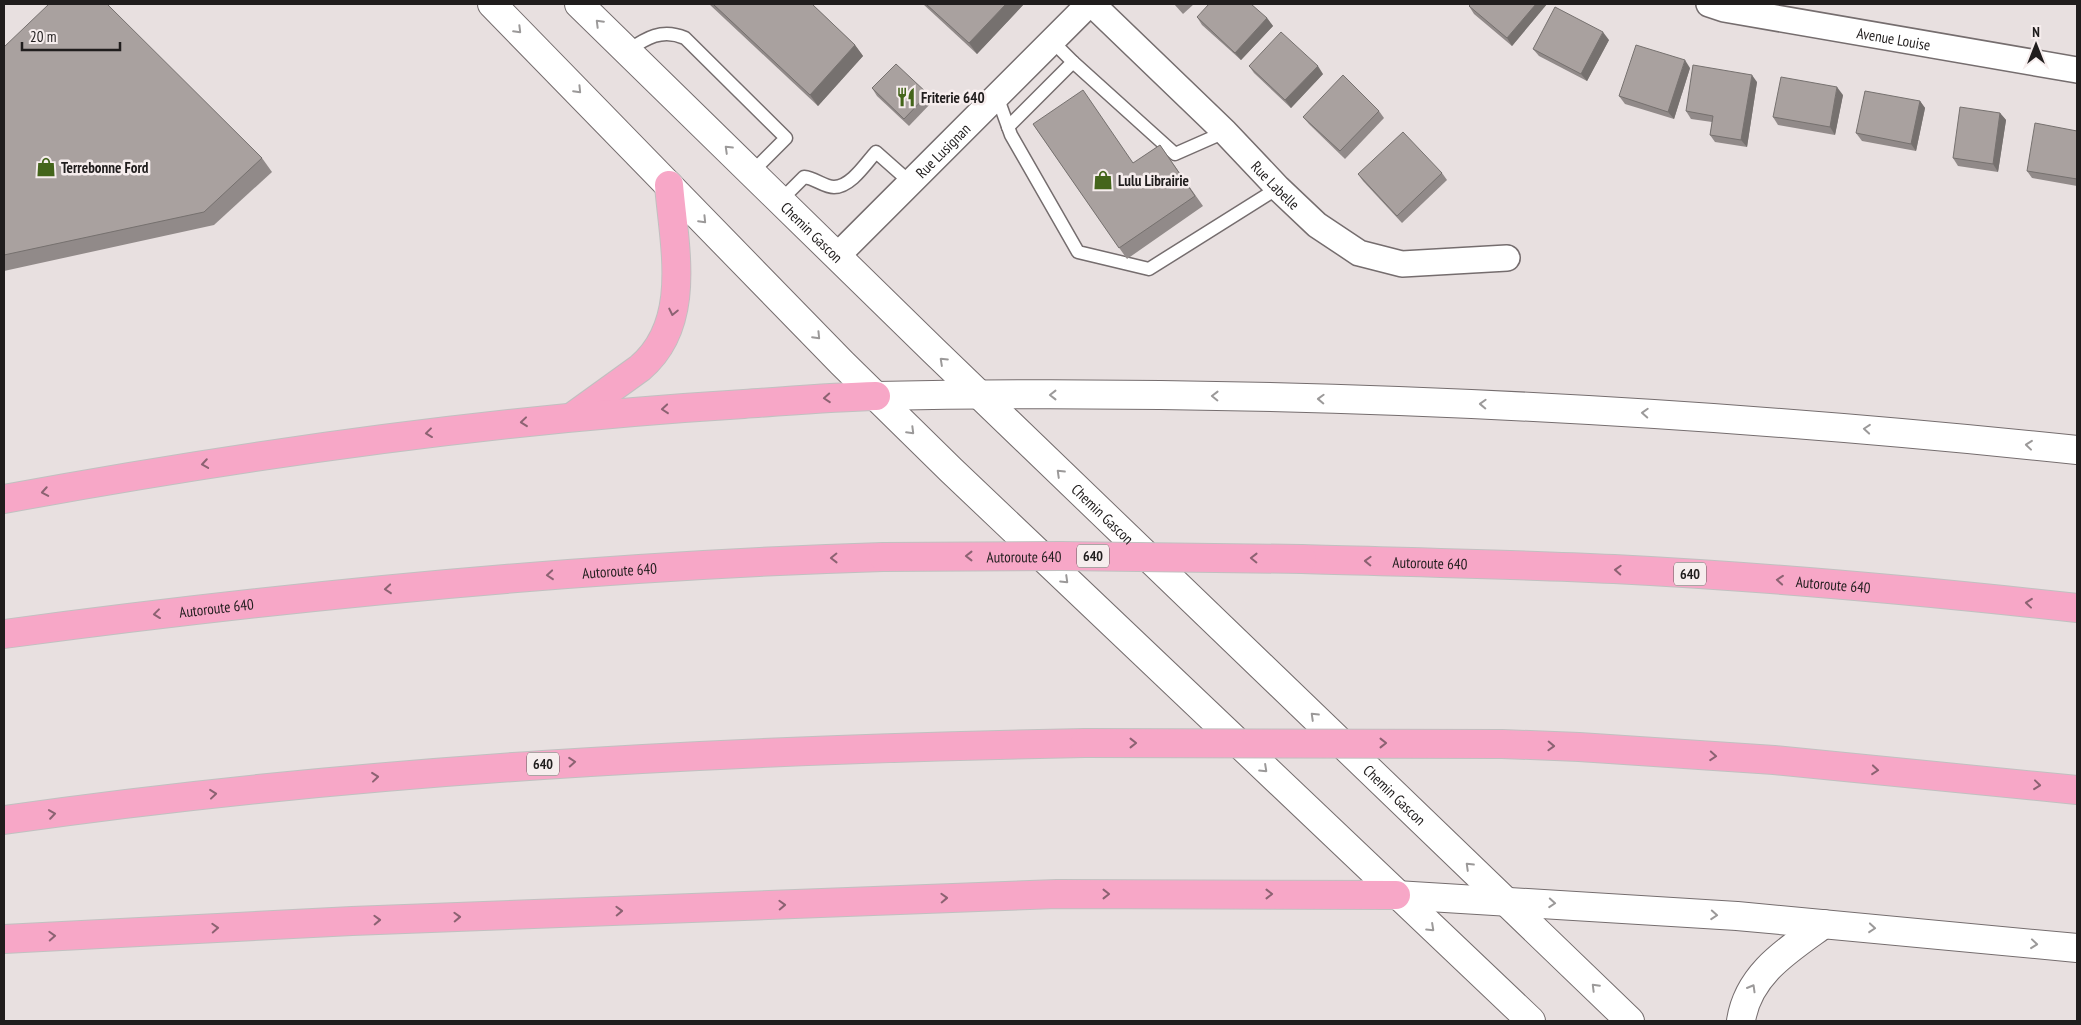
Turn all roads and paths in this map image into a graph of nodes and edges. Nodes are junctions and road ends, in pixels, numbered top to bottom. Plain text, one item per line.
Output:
1 (492, 4) edge
2 (579, 4) edge
3 (1091, 4) edge
4 (1709, 4) edge
5 (1052, 41) junction
6 (627, 51) junction
7 (1073, 62) junction
8 (2077, 70) edge
9 (997, 96) junction
10 (1008, 127) junction
11 (1225, 132) junction
12 (752, 172) junction
13 (911, 183) junction
14 (669, 185) junction
15 (1278, 188) junction
16 (781, 200) junction
17 (838, 255) junction
18 (1507, 258) dead end
19 (979, 394) junction
20 (876, 396) junction
21 (571, 417) junction
22 (2077, 450) edge
23 (4, 499) edge
24 (2077, 608) edge
25 (4, 634) edge
26 (2077, 790) edge
27 (4, 820) edge
28 (1396, 895) junction
29 (1504, 900) junction
30 (1824, 924) junction
31 (4, 938) edge
32 (2077, 948) edge
33 (1531, 1021) edge
34 (1630, 1021) edge
35 (1741, 1021) edge

1 -> 14 main road
6 -> 2 main road, Chemin Gascon
3 - 5 street, Rue Lusignan
3 - 11 street, Rue Labelle
4 - 8 street, Avenue Louise
5 - 7 lane
5 - 9 street, Rue Lusignan
12 -> 6 main road, Chemin Gascon
6 - 12 lane
7 - 10 lane
7 - 11 lane
9 - 10 lane
9 - 13 street, Rue Lusignan
10 - 15 lane
11 - 15 street, Rue Labelle
12 - 16 main road, Chemin Gascon
13 - 16 lane
13 - 17 street, Rue Lusignan
14 -> 20 main road
14 -> 21 highway
15 - 18 street, Rue Labelle
16 - 17 main road, Chemin Gascon
19 -> 17 main road, Chemin Gascon
19 - 20 main road
22 -> 19 main road
29 -> 19 main road, Chemin Gascon
20 -> 21 highway
20 -> 28 main road
21 -> 23 highway
24 -> 25 highway, Autoroute 640 / 640, bridge
27 -> 26 highway, 640, bridge
28 - 29 main road
31 -> 28 highway
28 -> 33 main road
29 -> 30 main road
34 -> 29 main road, Chemin Gascon
30 -> 32 main road
35 -> 30 main road

